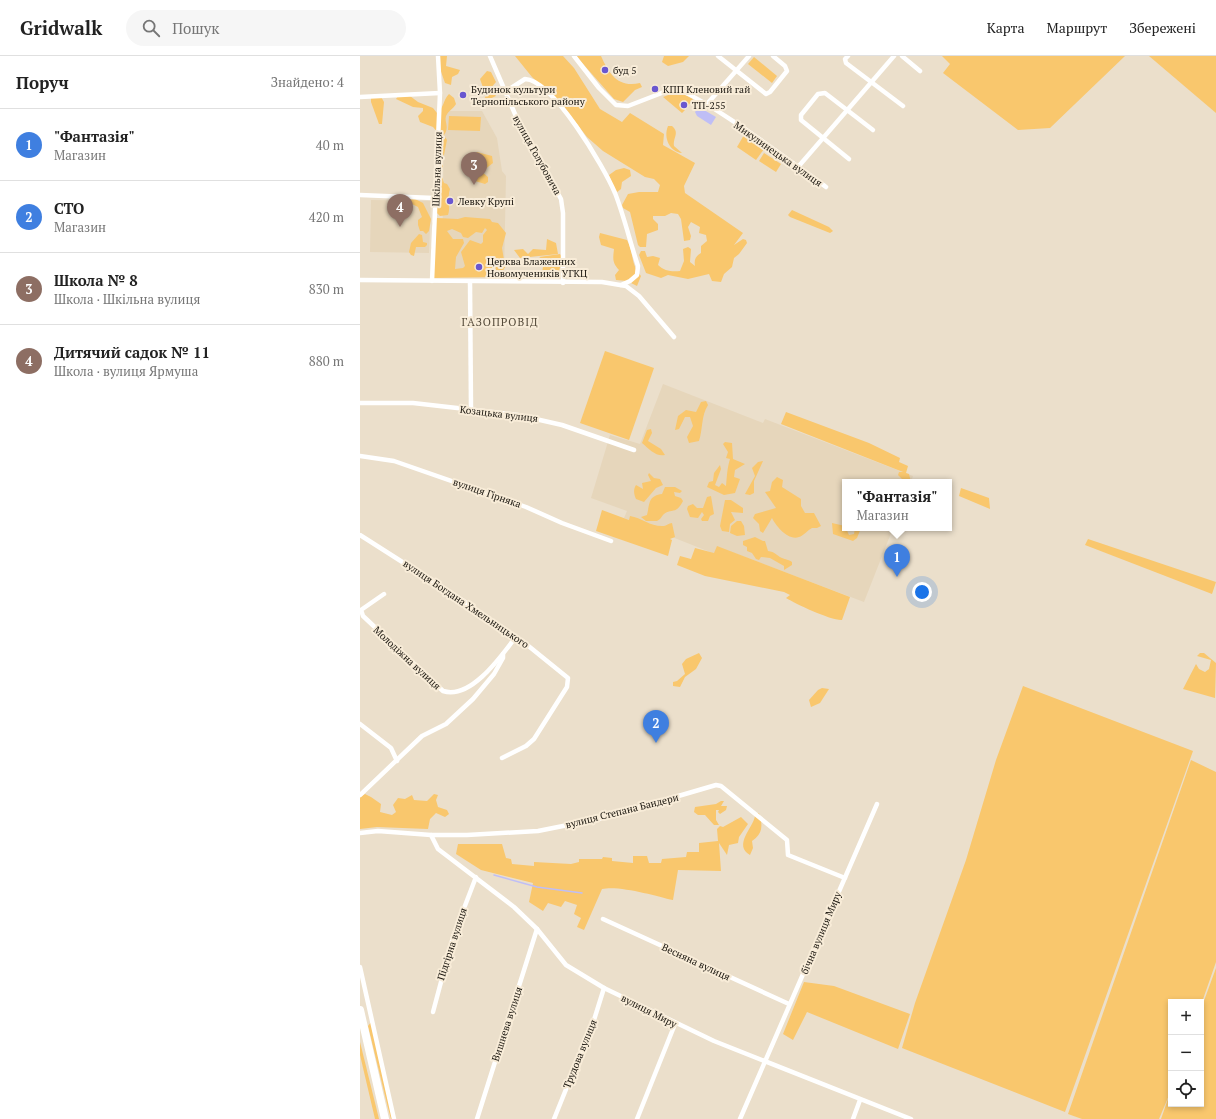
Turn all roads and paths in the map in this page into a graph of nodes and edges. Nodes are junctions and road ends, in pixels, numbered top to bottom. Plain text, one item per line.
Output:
1 (438, 56) edge
2 (490, 56) edge
3 (574, 56) edge
4 (718, 56) edge
5 (749, 56) edge
6 (773, 56) edge
7 (848, 56) edge
8 (894, 56) edge
9 (902, 56) edge
10 (736, 71) junction
11 (920, 71) dead end
12 (871, 83) junction
13 (505, 92) junction
14 (440, 93) junction
15 (360, 97) edge
16 (707, 104) junction
17 (903, 106) dead end
18 (848, 110) junction
19 (873, 130) dead end
20 (823, 138) junction
21 (849, 159) dead end
22 (798, 167) junction
23 (826, 187) dead end
24 (360, 196) edge
25 (434, 198) junction
26 (360, 280) edge
27 (432, 281) junction
28 (470, 282) junction
29 (563, 283) junction
30 (621, 285) junction
31 (674, 337) dead end
32 (360, 403) edge
33 (471, 409) junction
34 (634, 450) dead end
35 (360, 456) edge
36 (360, 535) edge
37 (611, 541) dead end
38 (384, 594) dead end
39 (515, 638) junction
40 (502, 654) junction
41 (360, 724) edge
42 (502, 758) dead end
43 (397, 761) junction
44 (360, 795) edge
45 (876, 804) dead end
46 (360, 833) edge
47 (431, 835) junction
48 (476, 876) junction
49 (845, 878) junction
50 (603, 919) dead end
51 (538, 930) junction
52 (360, 967) edge
53 (604, 988) junction
54 (789, 1004) junction
55 (360, 1010) edge
56 (433, 1012) dead end
57 (675, 1024) junction
58 (764, 1061) junction
59 (860, 1100) junction
60 (385, 1119) edge
61 (394, 1119) edge
62 (477, 1119) edge
63 (554, 1119) edge
64 (636, 1119) edge
65 (740, 1119) edge
66 (853, 1119) edge
67 (911, 1119) edge

1 - 14 street, Шкільна вулиця
2 - 13 street, вулиця Голубовича
3 - 16 street, Микулинецька вулиця
4 - 10 street
5 - 10 street
6 - 10 street
7 - 12 street
8 - 12 street
9 - 11 street
10 - 16 street
12 - 17 street
12 - 18 street
13 - 29 street, вулиця Голубовича
13 - 30 street
14 - 15 street
14 - 25 street, Шкільна вулиця
16 - 22 street, Микулинецька вулиця
18 - 19 street
18 - 20 street
18 - 20 street
20 - 21 street
20 - 22 street
22 - 23 street, Микулинецька вулиця
24 - 25 street
25 - 27 street, Шкільна вулиця
26 - 27 street
27 - 28 street
28 - 29 street
28 - 33 street
29 - 30 street
30 - 31 street
32 - 33 street, Козацька вулиця
33 - 34 street, Козацька вулиця
35 - 37 street, вулиця Гірняка
36 - 39 street, вулиця Богдана Хмельницького
38 - 40 street, Молодіжна вулиця
39 - 40 street, Молодіжна вулиця
39 - 42 street, вулиця Богдана Хмельницького
40 - 43 street
41 - 43 street
43 - 44 street
45 - 49 street, бічна вулиця Миру
46 - 47 street, вулиця Степана Бандери
47 - 48 street, вулиця Миру
47 - 49 street, вулиця Степана Бандери
48 - 51 street, вулиця Миру
48 - 56 street, Підгірна вулиця
49 - 54 street, бічна вулиця Миру
50 - 54 street, Весняна вулиця
51 - 53 street, вулиця Миру
51 - 62 street, Вишнева вулиця
52 - 61 street
53 - 57 street, вулиця Миру
53 - 63 street, Трудова вулиця
54 - 58 street, бічна вулиця Миру
55 - 60 highway
57 - 58 street, вулиця Миру
57 - 64 street
58 - 59 street, вулиця Миру
58 - 65 street, бічна вулиця Миру
59 - 66 street
59 - 67 street, вулиця Миру

